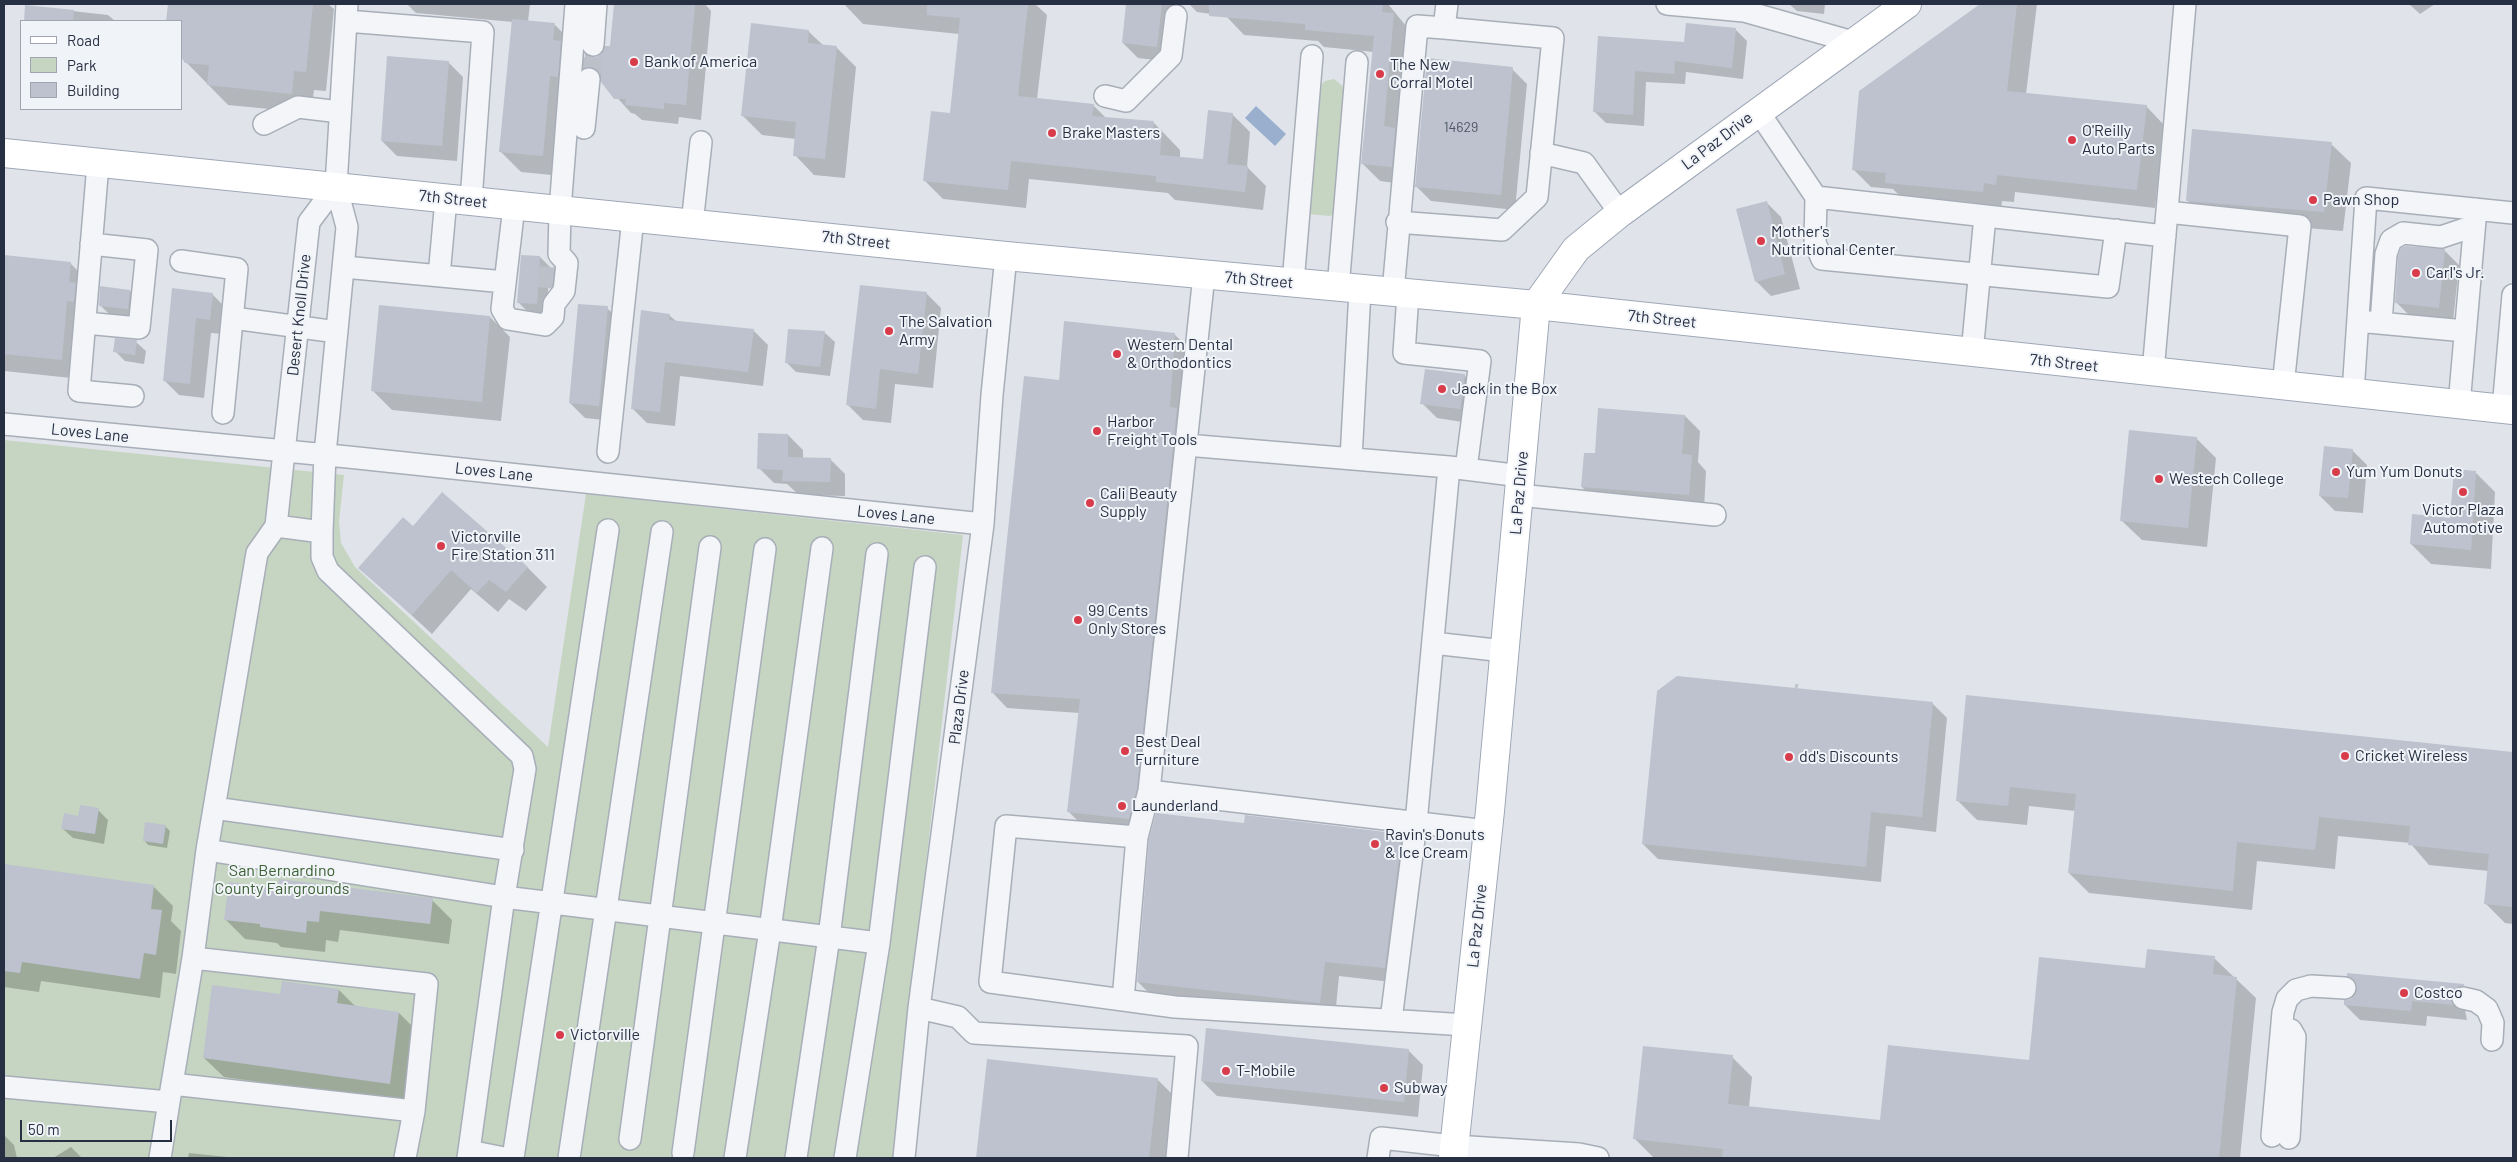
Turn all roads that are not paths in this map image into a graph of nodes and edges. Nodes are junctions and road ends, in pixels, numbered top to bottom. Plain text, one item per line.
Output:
1 (576, 4) edge
2 (596, 4) edge
3 (1447, 4) edge
4 (1667, 4) edge
5 (1907, 4) edge
6 (2185, 4) edge
7 (346, 12) edge
8 (1176, 16) dead end
9 (1444, 28) junction
10 (1853, 42) junction
11 (593, 45) tunnel mouth
12 (1312, 56) dead end
13 (1357, 62) dead end
14 (589, 80) tunnel mouth
15 (1105, 96) dead end
16 (1758, 111) junction
17 (340, 112) junction
18 (264, 124) dead end
19 (584, 128) dead end
20 (701, 142) dead end
21 (4, 153) edge
22 (1541, 153) junction
23 (98, 164) junction
24 (336, 186) junction
25 (1816, 198) junction
26 (459, 200) junction
27 (514, 206) junction
28 (560, 210) junction
29 (2168, 212) junction
30 (1620, 213) junction
31 (2513, 213) edge
32 (1985, 216) junction
33 (2475, 217) junction
34 (633, 218) junction
35 (1397, 222) junction
36 (692, 224) junction
37 (2116, 230) junction
38 (2166, 236) junction
39 (91, 244) junction
40 (1006, 256) junction
41 (181, 262) dead end
42 (344, 267) junction
43 (1979, 274) junction
44 (1204, 275) junction
45 (439, 276) junction
46 (505, 282) junction
47 (1293, 283) junction
48 (1349, 289) junction
49 (1400, 293) junction
50 (2513, 295) edge
51 (1536, 305) junction
52 (233, 318) junction
53 (2358, 321) junction
54 (85, 323) junction
55 (2381, 323) junction
56 (298, 326) junction
57 (2465, 331) junction
58 (337, 332) junction
59 (1972, 352) junction
60 (2511, 356) edge
61 (2153, 372) junction
62 (2283, 386) junction
63 (2353, 393) junction
64 (133, 396) dead end
65 (2459, 405) junction
66 (2508, 410) edge
67 (224, 413) dead end
68 (4, 424) edge
69 (1186, 445) junction
70 (284, 452) junction
71 (608, 452) dead end
72 (325, 454) junction
73 (1352, 459) junction
74 (1458, 468) junction
75 (1520, 485) junction
76 (1716, 515) dead end
77 (983, 524) junction
78 (276, 526) junction
79 (608, 530) dead end
80 (322, 532) junction
81 (662, 532) dead end
82 (710, 547) dead end
83 (822, 548) dead end
84 (765, 549) dead end
85 (877, 554) dead end
86 (925, 567) dead end
87 (1432, 643) junction
88 (1504, 651) junction
89 (1149, 791) junction
90 (214, 808) junction
91 (1416, 823) junction
92 (1488, 831) junction
93 (1137, 836) junction
94 (206, 850) junction
95 (513, 850) junction
96 (504, 897) junction
97 (550, 902) junction
98 (606, 909) junction
99 (660, 916) junction
100 (715, 923) junction
101 (770, 930) junction
102 (829, 937) junction
103 (879, 943) junction
104 (193, 958) junction
105 (2345, 988) dead end
106 (2463, 998) dead end
107 (1123, 1000) junction
108 (919, 1008) junction
109 (1391, 1020) junction
110 (1467, 1025) junction
111 (2492, 1040) dead end
112 (4, 1087) edge
113 (171, 1093) junction
114 (414, 1111) junction
115 (2281, 1137) dead end
116 (630, 1139) dead end
117 (1454, 1152) edge
118 (683, 1153) dead end
119 (468, 1155) edge
120 (160, 1158) edge
121 (405, 1158) edge
122 (504, 1158) edge
123 (513, 1158) edge
124 (569, 1158) edge
125 (735, 1158) edge
126 (796, 1158) edge
127 (845, 1158) edge
128 (904, 1158) edge
129 (1176, 1158) edge
130 (1378, 1158) edge
131 (1598, 1158) edge

1 - 28 street
2 - 11 street
3 - 9 street
4 - 10 street
5 - 10 main road, La Paz Drive
6 - 29 street
7 - 17 street
7 - 26 street
8 - 15 street
9 - 22 street
9 - 35 street
10 - 16 main road, La Paz Drive
12 - 47 street
13 - 48 street
14 - 19 street
16 - 25 street
16 - 30 main road, La Paz Drive
17 - 18 street
17 - 24 street
20 - 36 street
21 - 23 main road, 7th Street
22 - 30 street
22 - 35 street
23 - 24 main road, 7th Street
23 - 39 street
24 - 26 main road, 7th Street
24 - 42 street
24 - 56 street, Desert Knoll Drive
25 - 32 street
25 - 43 street
26 - 27 main road, 7th Street
26 - 45 street
27 - 28 main road, 7th Street
27 - 46 street
28 - 34 main road, 7th Street
28 - 46 street
29 - 38 street
29 - 62 street
30 - 51 main road, La Paz Drive
31 - 33 street
32 - 37 street
32 - 43 street
33 - 53 street
33 - 55 street
33 - 57 street
34 - 36 main road, 7th Street
34 - 71 street
35 - 49 street
36 - 40 main road, 7th Street
37 - 38 street
37 - 43 street
38 - 61 street
39 - 54 street
39 - 54 street
40 - 44 main road, 7th Street
40 - 77 street, Plaza Drive
41 - 52 street
42 - 45 street
42 - 58 street
43 - 59 street
44 - 47 main road, 7th Street
44 - 69 street
45 - 46 street
47 - 48 main road, 7th Street
48 - 49 main road, 7th Street
48 - 73 street
49 - 51 main road, 7th Street
49 - 74 street
50 - 60 street
51 - 59 main road, 7th Street
51 - 75 main road, La Paz Drive
52 - 56 street
52 - 67 street
53 - 55 street
53 - 63 street
54 - 64 street
55 - 57 street
56 - 58 street
56 - 70 street, Desert Knoll Drive
57 - 65 street
58 - 72 street
59 - 61 main road, 7th Street
60 - 66 street
61 - 62 main road, 7th Street
62 - 63 main road, 7th Street
63 - 65 main road, 7th Street
65 - 66 main road, 7th Street
68 - 70 street, Loves Lane
69 - 73 street
69 - 89 street
70 - 72 street, Loves Lane
70 - 78 street, Desert Knoll Drive
72 - 77 street, Loves Lane
72 - 80 street
73 - 74 street
74 - 75 street
74 - 87 street
75 - 76 street
75 - 88 main road, La Paz Drive
77 - 108 street, Plaza Drive
78 - 80 street
78 - 90 street
79 - 97 street
80 - 95 street
81 - 98 street
82 - 99 street
83 - 101 street
84 - 100 street
85 - 102 street
86 - 103 street
87 - 88 street
87 - 91 street
88 - 92 main road, La Paz Drive
89 - 91 street
89 - 93 street
90 - 94 street
90 - 95 street
91 - 92 street
91 - 109 street
92 - 110 main road, La Paz Drive
93 - 107 street
93 - 107 street
94 - 96 street
94 - 104 street
95 - 96 street
96 - 97 street
96 - 119 street
97 - 98 street
97 - 123 street
98 - 99 street
98 - 124 street
99 - 100 street
99 - 116 street
100 - 101 street
100 - 118 street
101 - 102 street
101 - 125 street
102 - 103 street
102 - 126 street
103 - 127 street
104 - 113 street
104 - 114 street
105 - 115 street
106 - 111 street
107 - 109 street
108 - 128 street, Plaza Drive
108 - 129 street
109 - 110 street
110 - 117 main road, La Paz Drive
112 - 113 street
113 - 114 street
113 - 120 street
114 - 121 street
117 - 130 street
117 - 131 street
119 - 122 street

